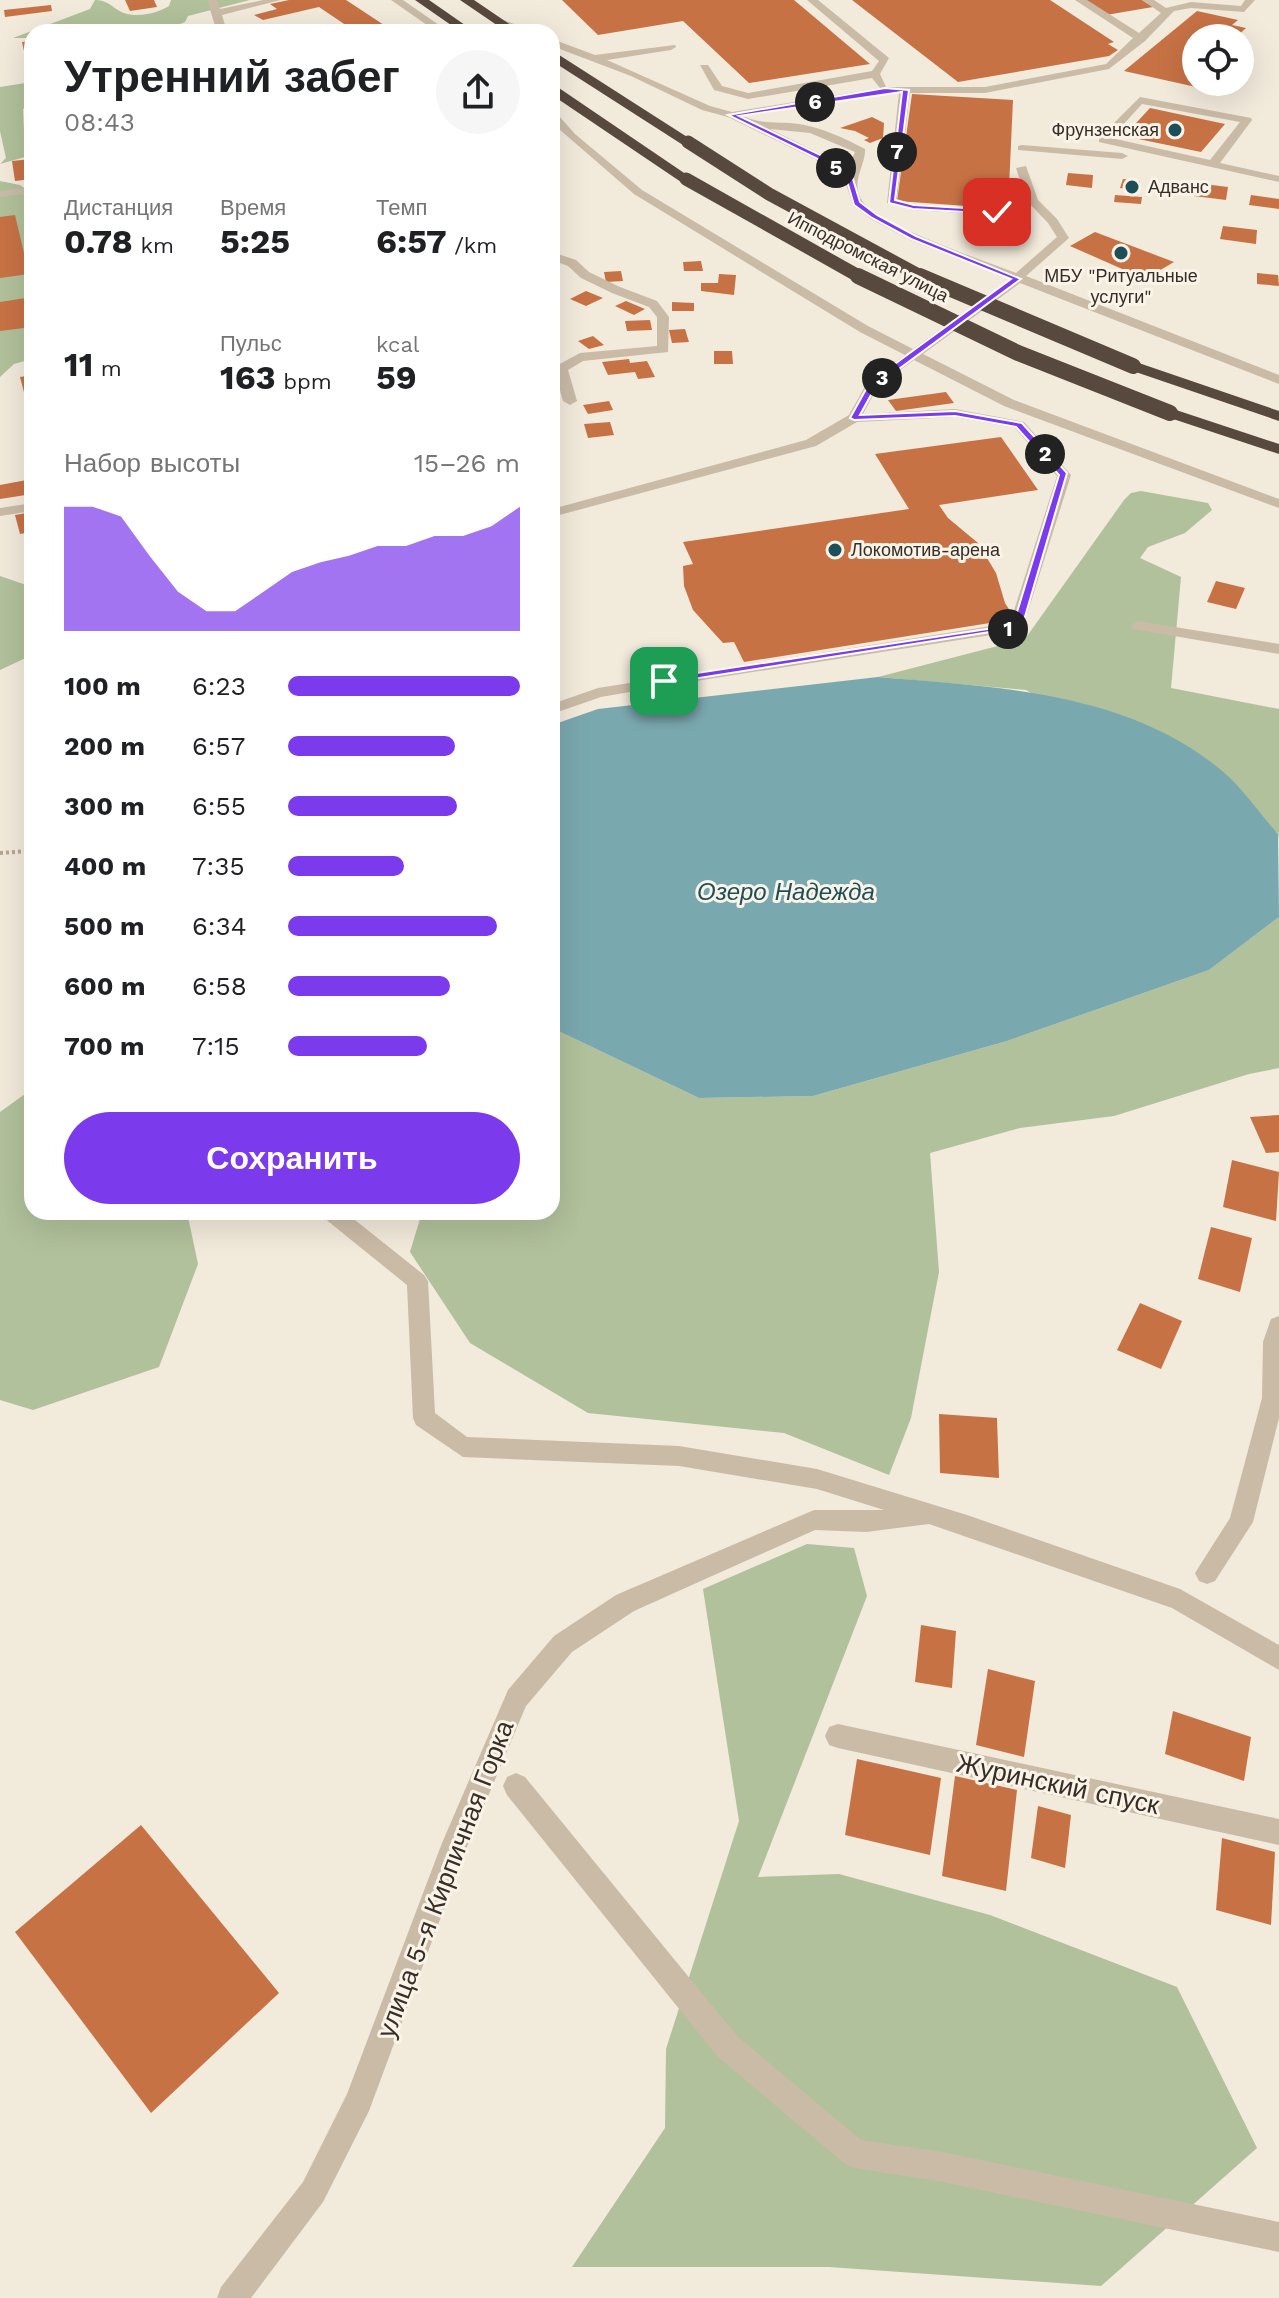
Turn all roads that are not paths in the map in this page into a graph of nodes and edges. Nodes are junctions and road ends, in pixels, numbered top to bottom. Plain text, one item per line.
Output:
1 (212, 0) edge
2 (276, 0) edge
3 (396, 0) edge
4 (421, 0) edge
5 (466, 0) edge
6 (812, 0) edge
7 (1080, 0) edge
8 (1147, 0) edge
9 (1250, 0) edge
10 (216, 13) junction
11 (1167, 13) junction
12 (498, 21) junction
13 (219, 24) edge
14 (432, 24) edge
15 (457, 24) edge
16 (503, 24) edge
17 (506, 24) edge
18 (1141, 39) junction
19 (560, 45) edge
20 (671, 47) dead end
21 (593, 58) junction
22 (560, 61) edge
23 (704, 67) dead end
24 (875, 74) junction
25 (885, 90) junction
26 (905, 90) junction
27 (560, 94) edge
28 (732, 115) junction
29 (560, 124) edge
30 (755, 126) junction
31 (1022, 148) dead end
32 (1213, 164) junction
33 (1022, 168) dead end
34 (1279, 179) edge
35 (850, 180) junction
36 (1279, 188) edge
37 (24, 191) edge
38 (0, 194) edge
39 (997, 212) dead end
40 (560, 259) edge
41 (1017, 279) junction
42 (913, 353) junction
43 (1279, 380) edge
44 (1180, 383) junction
45 (570, 401) dead end
46 (1279, 403) edge
47 (1279, 416) edge
48 (854, 418) junction
49 (1225, 433) junction
50 (1279, 449) edge
51 (1279, 457) edge
52 (1279, 504) edge
53 (24, 508) edge
54 (560, 511) edge
55 (0, 512) edge
56 (1138, 626) dead end
57 (1279, 649) edge
58 (560, 706) edge
59 (341, 1220) edge
60 (1279, 1325) edge
61 (933, 1515) junction
62 (1207, 1573) dead end
63 (1279, 1658) edge
64 (838, 1736) dead end
65 (516, 1786) dead end
66 (1279, 1832) edge
67 (1279, 2237) edge
68 (232, 2298) edge

1 - 10 street
2 - 10 street
3 - 14 street
4 - 15 highway
5 - 12 highway
6 - 24 street
7 - 18 street
8 - 11 street
9 - 11 street
10 - 13 street
11 - 18 street
12 - 16 highway
12 - 17 street
18 - 26 street
19 - 21 street
20 - 21 street
21 - 28 street
22 - 44 highway, Ипподромская улица, bridge
23 - 24 street
24 - 25 street
25 - 26 street
25 - 28 street
26 - 39 street
27 - 49 highway, Ипподромская улица, bridge
28 - 30 street
29 - 42 street
30 - 35 street
30 - 35 street
31 - 36 street
32 - 32 street
32 - 34 street
33 - 41 street
35 - 41 street
37 - 38 street
40 - 45 street
41 - 42 street
41 - 43 street
42 - 48 street
42 - 52 street
44 - 46 highway
44 - 47 highway, Ипподромская улица
48 - 54 street
48 - 58 street
49 - 50 highway, Ипподромская улица
49 - 51 highway
53 - 55 street
56 - 57 street
59 - 61 street
60 - 62 street
61 - 63 street
61 - 68 street, улица 5-я Кирпичная Горка
64 - 66 street, Журинский спуск
65 - 67 street

